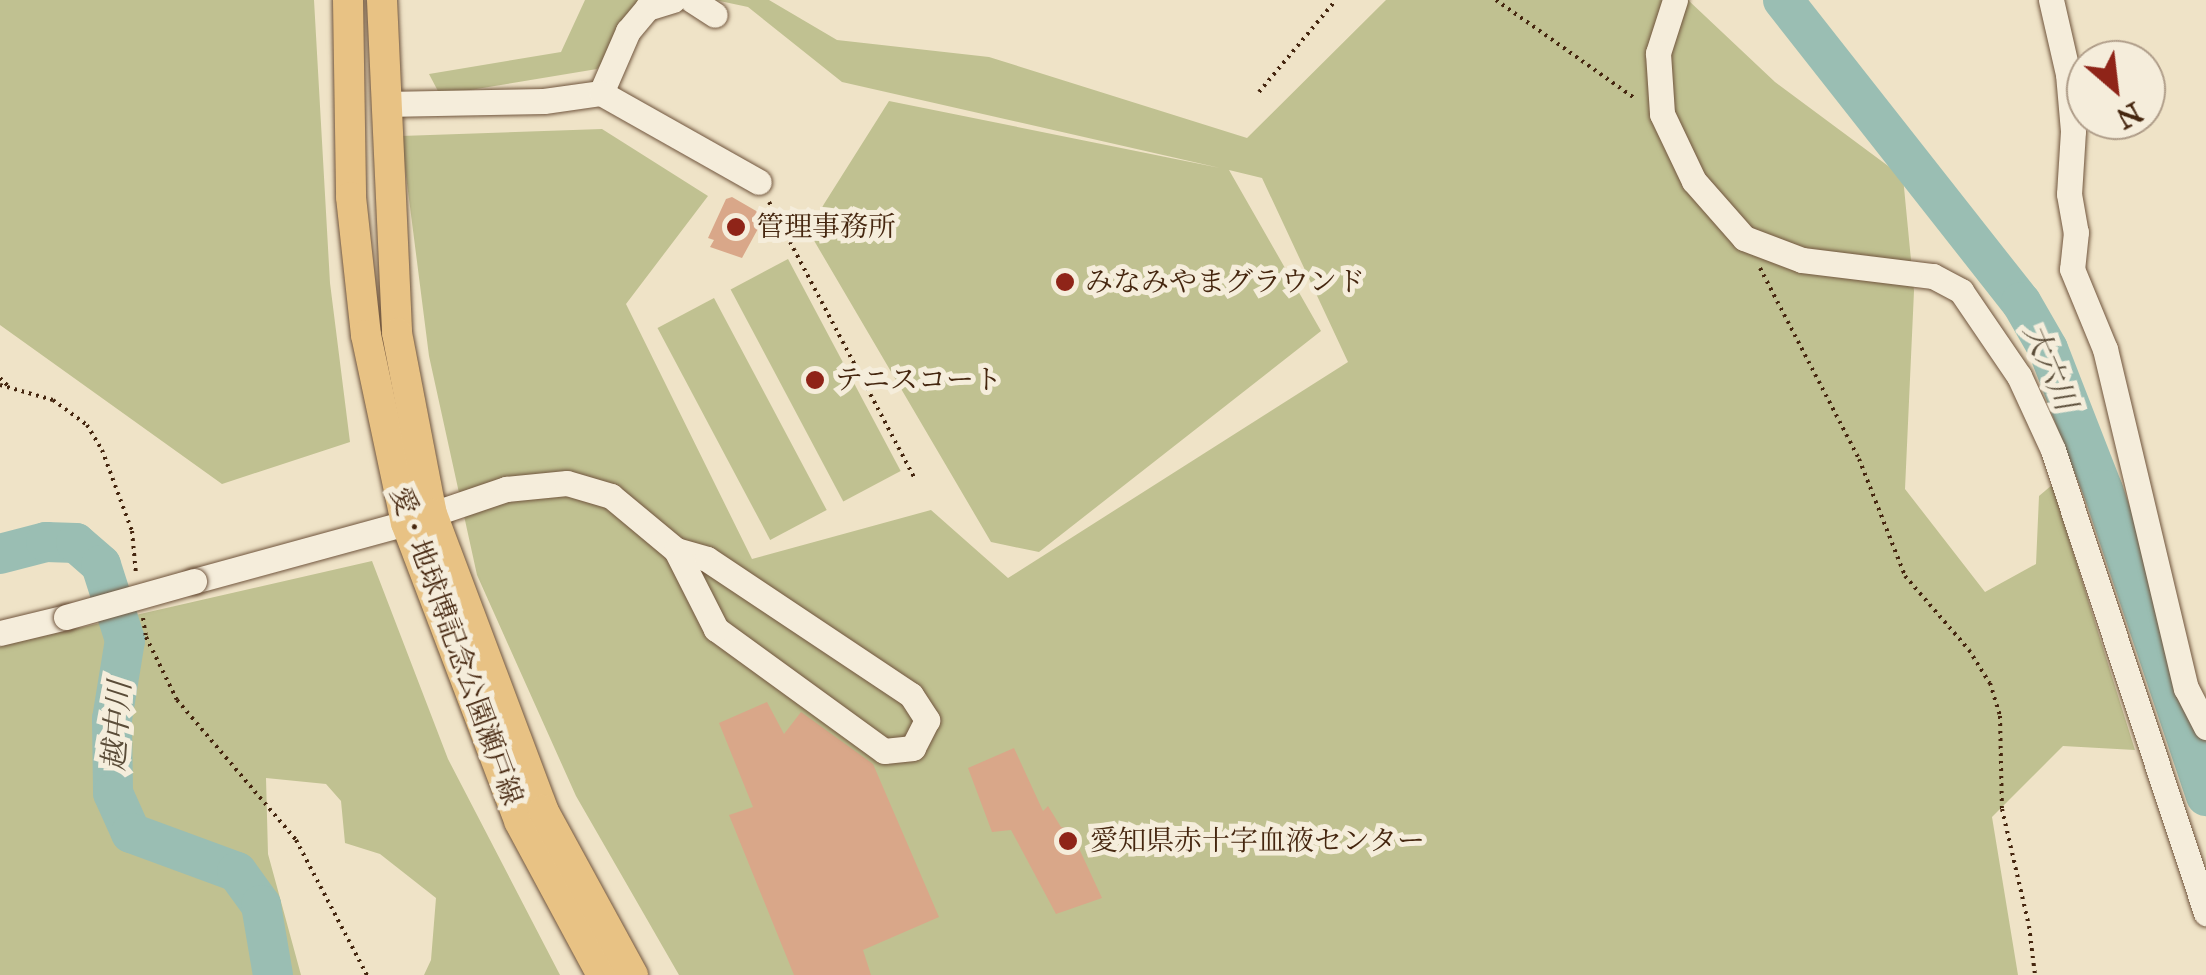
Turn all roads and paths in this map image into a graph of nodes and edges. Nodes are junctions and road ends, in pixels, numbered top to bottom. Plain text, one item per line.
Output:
1 (348, 0) edge
2 (382, 0) edge
3 (673, 0) edge
4 (692, 0) edge
5 (1336, 0) edge
6 (1496, 0) edge
7 (1675, 0) edge
8 (2051, 0) edge
9 (715, 15) dead end
10 (1259, 92) dead end
11 (601, 93) junction
12 (384, 104) junction
13 (1662, 114) junction
14 (759, 182) joint
15 (1744, 238) junction
16 (0, 381) edge
17 (914, 477) dead end
18 (419, 518) junction
19 (676, 550) junction
20 (137, 585) dead end
21 (140, 602) dead end
22 (0, 633) edge
23 (2206, 727) edge
24 (2206, 913) edge
25 (367, 975) edge
26 (602, 975) edge
27 (633, 975) edge
28 (2035, 975) edge

1 - 18 main road, 愛・地球博記念公園瀬戸線
2 - 12 main road, 愛・地球博記念公園瀬戸線
3 - 11 street
4 - 9 street
5 - 10 path
6 - 13 path
7 - 13 street
8 - 23 street
11 - 12 street
11 - 14 street
12 - 18 main road, 愛・地球博記念公園瀬戸線
13 - 15 street
14 - 17 path
15 - 24 street
15 - 28 path
16 - 20 path
18 - 19 street
18 - 22 street, bridge
18 - 26 main road, 愛・地球博記念公園瀬戸線
18 - 27 main road, 愛・地球博記念公園瀬戸線
19 - 19 street
21 - 25 path

